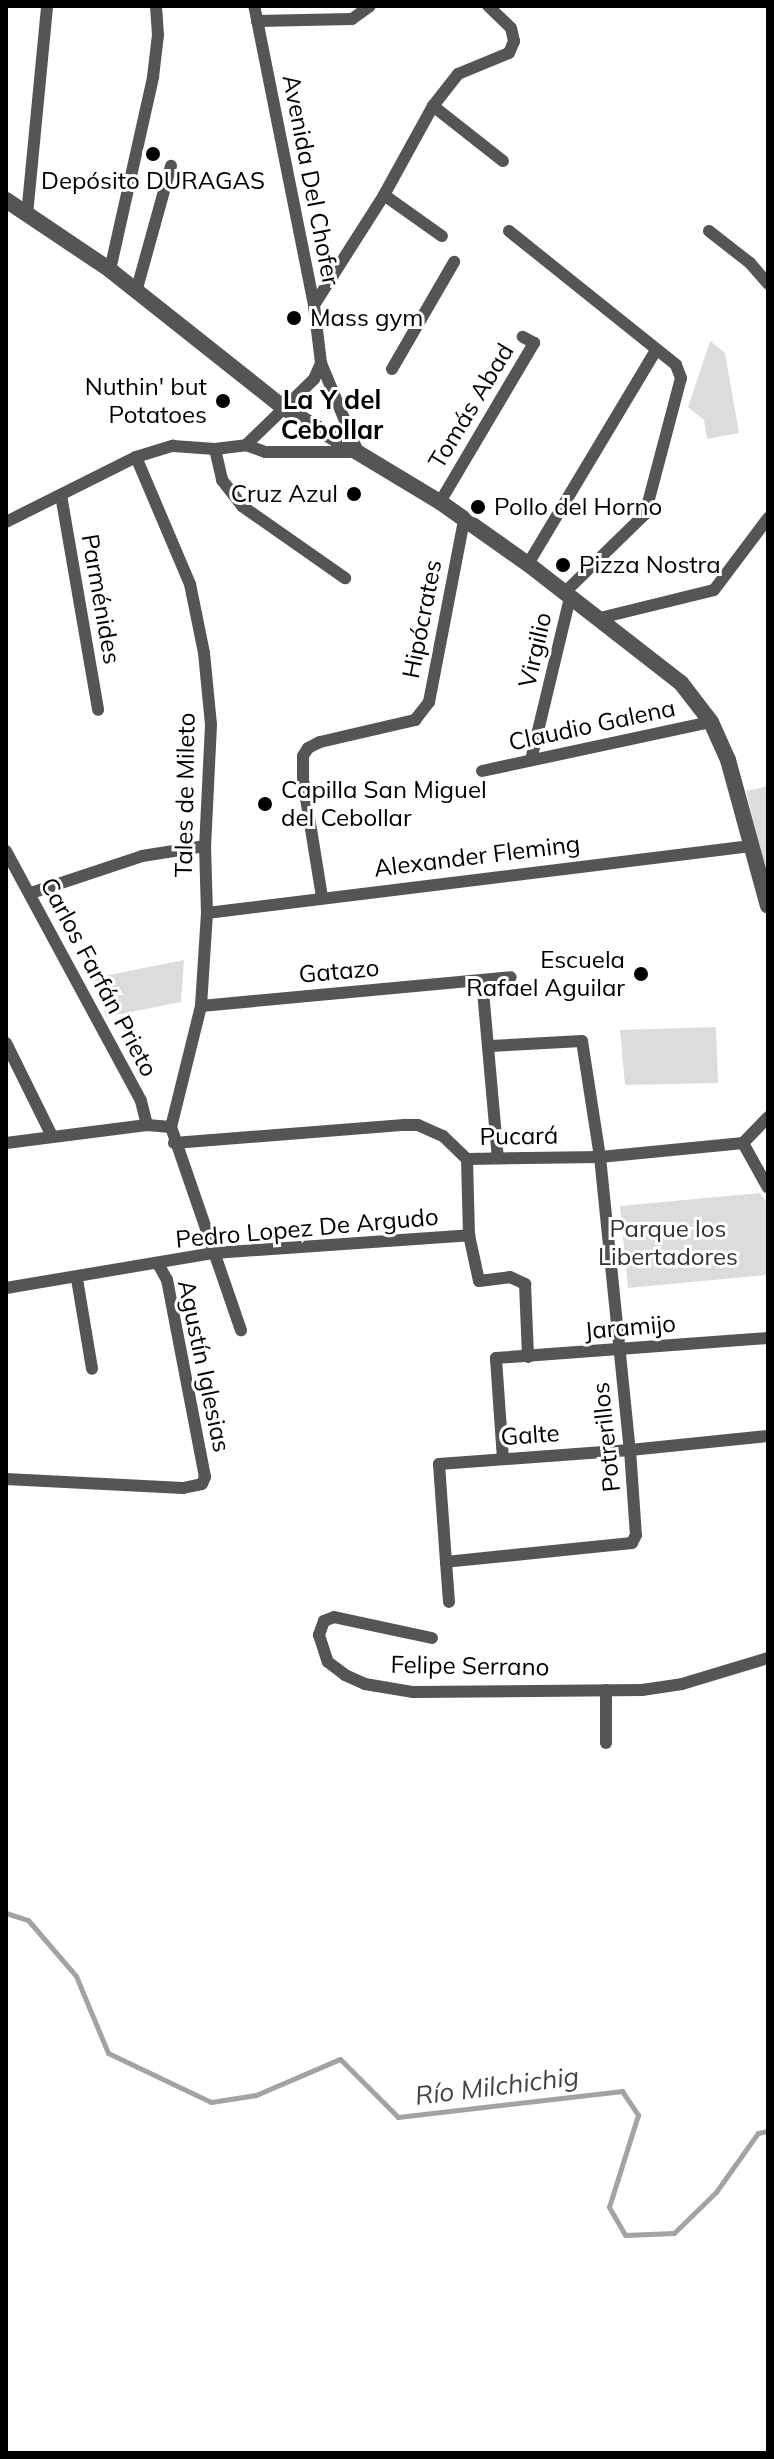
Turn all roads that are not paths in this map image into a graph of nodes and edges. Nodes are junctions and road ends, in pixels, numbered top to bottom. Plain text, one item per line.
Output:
1 (47, 6) edge
2 (156, 6) edge
3 (254, 6) edge
4 (370, 6) edge
5 (488, 6) edge
6 (257, 21) junction
7 (433, 106) junction
8 (503, 161) dead end
9 (171, 166) dead end
10 (384, 195) junction
11 (6, 200) edge
12 (27, 215) junction
13 (509, 231) dead end
14 (709, 231) dead end
15 (442, 236) dead end
16 (454, 262) dead end
17 (110, 270) junction
18 (768, 284) edge
19 (136, 292) junction
20 (314, 305) junction
21 (523, 337) dead end
22 (656, 350) junction
23 (321, 363) junction
24 (392, 369) dead end
25 (284, 408) junction
26 (246, 445) junction
27 (215, 449) junction
28 (358, 452) junction
29 (136, 457) junction
30 (61, 495) junction
31 (440, 502) junction
32 (768, 518) edge
33 (464, 520) junction
34 (6, 522) edge
35 (528, 564) junction
36 (345, 578) dead end
37 (567, 594) junction
38 (600, 618) junction
39 (98, 710) dead end
40 (711, 722) junction
41 (531, 760) junction
42 (482, 771) dead end
43 (205, 846) junction
44 (751, 846) junction
45 (6, 851) edge
46 (31, 893) junction
47 (322, 897) junction
48 (768, 906) edge
49 (207, 913) junction
50 (511, 977) dead end
51 (482, 980) junction
52 (201, 1006) junction
53 (6, 1043) edge
54 (490, 1046) junction
55 (768, 1117) edge
56 (147, 1125) junction
57 (171, 1127) junction
58 (52, 1136) junction
59 (6, 1143) edge
60 (174, 1143) junction
61 (743, 1143) junction
62 (600, 1157) junction
63 (498, 1158) junction
64 (467, 1159) junction
65 (768, 1188) edge
66 (469, 1235) junction
67 (214, 1253) junction
68 (158, 1264) junction
69 (77, 1279) junction
70 (6, 1288) edge
71 (241, 1330) dead end
72 (768, 1338) edge
73 (619, 1350) junction
74 (528, 1357) junction
75 (92, 1369) dead end
76 (768, 1436) edge
77 (630, 1450) junction
78 (503, 1459) junction
79 (6, 1479) edge
80 (446, 1562) junction
81 (449, 1602) dead end
82 (432, 1638) dead end
83 (768, 1658) edge
84 (606, 1690) junction
85 (606, 1743) dead end

1 - 12 street
2 - 17 street
3 - 6 street, Avenida Del Chofer
4 - 6 street
5 - 7 street
6 - 20 street, Avenida Del Chofer
7 - 8 street
7 - 10 street
9 - 19 street
10 - 15 street
10 - 20 street
11 - 12 street
12 - 17 street
13 - 22 street
14 - 18 street
16 - 24 street
17 - 19 street
19 - 25 street
20 - 23 street, Avenida Del Chofer
21 - 31 street, Tomás Abad
22 - 35 street
22 - 37 street
23 - 25 street
23 - 28 street, Avenida Del Chofer
25 - 26 street
25 - 28 street
26 - 27 street
26 - 28 street
27 - 29 street
27 - 36 street
28 - 31 street
29 - 30 street
29 - 43 street, Tales de Mileto
30 - 34 street
30 - 39 street, Parménides
31 - 33 street
32 - 38 street
33 - 35 street
33 - 47 street, Hipócrates
35 - 37 street
37 - 38 street
37 - 41 street, Virgilio
38 - 40 street
40 - 41 street, Claudio Galena
40 - 44 street
41 - 42 street, Claudio Galena
43 - 46 street
43 - 49 street, Tales de Mileto
44 - 47 street, Alexander Fleming
44 - 48 street
45 - 46 street, Carlos Farfán Prieto
46 - 56 street, Carlos Farfán Prieto
47 - 49 street, Alexander Fleming
49 - 52 street, Tales de Mileto
50 - 51 street, Gatazo
51 - 52 street, Gatazo
51 - 54 street
52 - 57 street, Tales de Mileto
53 - 58 street
54 - 62 street, Potrerillos
54 - 63 street
55 - 61 street
56 - 57 street
56 - 58 street
57 - 60 street, Tales de Mileto
58 - 59 street
60 - 64 street, Pucará
60 - 67 street, Tales de Mileto
61 - 62 street, Pucará
61 - 65 street
62 - 63 street, Pucará
62 - 73 street, Potrerillos
63 - 64 street, Pucará
64 - 66 street
66 - 67 street, Pedro Lopez De Argudo
66 - 74 street
67 - 68 street, Pedro Lopez De Argudo
67 - 71 street, Tales de Mileto
68 - 69 street, Pedro Lopez De Argudo
68 - 79 street, Agustín Iglesias
69 - 70 street, Pedro Lopez De Argudo
69 - 75 street
72 - 73 street, Jaramijo
73 - 74 street, Jaramijo
73 - 77 street, Potrerillos
74 - 78 street, Jaramijo
76 - 77 street, Galte
77 - 78 street, Galte
77 - 80 street, Potrerillos
78 - 80 street, Galte
80 - 81 street
82 - 84 street, Felipe Serrano
83 - 84 street, Felipe Serrano
84 - 85 street

